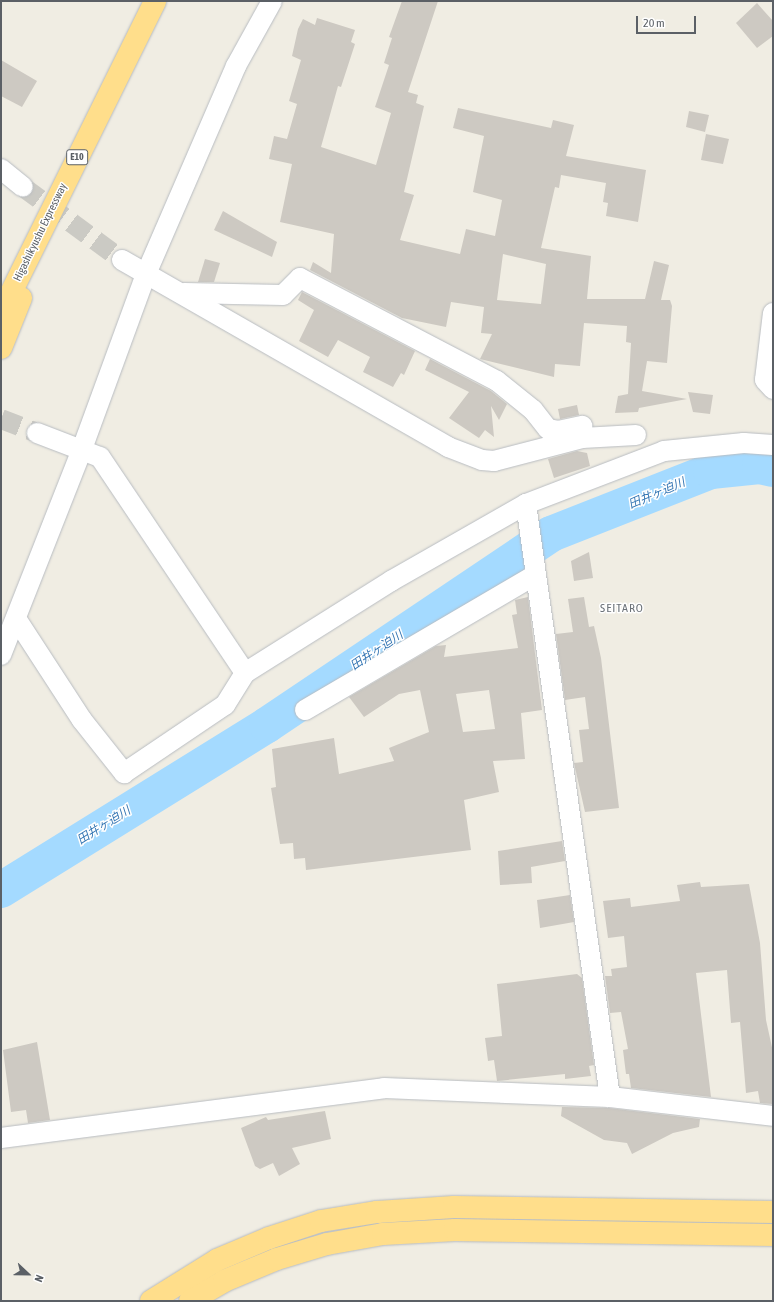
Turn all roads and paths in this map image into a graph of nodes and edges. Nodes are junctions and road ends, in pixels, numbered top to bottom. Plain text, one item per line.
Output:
1 (155, 1) edge
2 (272, 1) edge
3 (85, 141) junction
4 (1, 168) edge
5 (22, 187) tunnel mouth
6 (122, 260) tunnel mouth
7 (146, 274) junction
8 (182, 293) junction
9 (1, 313) edge
10 (773, 313) edge
11 (1, 348) edge
12 (773, 389) edge
13 (37, 433) tunnel mouth
14 (636, 435) junction
15 (773, 445) edge
16 (82, 449) junction
17 (664, 452) junction
18 (527, 511) junction
19 (534, 569) junction
20 (17, 620) junction
21 (1, 655) edge
22 (245, 673) junction
23 (305, 710) dead end
24 (610, 1097) junction
25 (773, 1116) edge
26 (1, 1138) edge
27 (773, 1212) edge
28 (773, 1235) edge
29 (151, 1301) edge
30 (190, 1301) edge

1 - 3 highway, Higashikyushu Expressway / E10
2 - 7 street
3 - 9 highway, Higashikyushu Expressway / E10
3 - 11 highway
4 - 5 street
6 - 7 street
7 - 8 street
7 - 16 street
8 - 14 street
8 - 14 street
10 - 12 street
13 - 16 street
14 - 17 street
15 - 17 street
16 - 20 street
16 - 22 street
17 - 18 street
18 - 19 street
18 - 22 street
19 - 23 street
19 - 24 street
20 - 21 street
20 - 22 street
24 - 25 street
24 - 26 street
27 - 29 highway
28 - 30 highway

